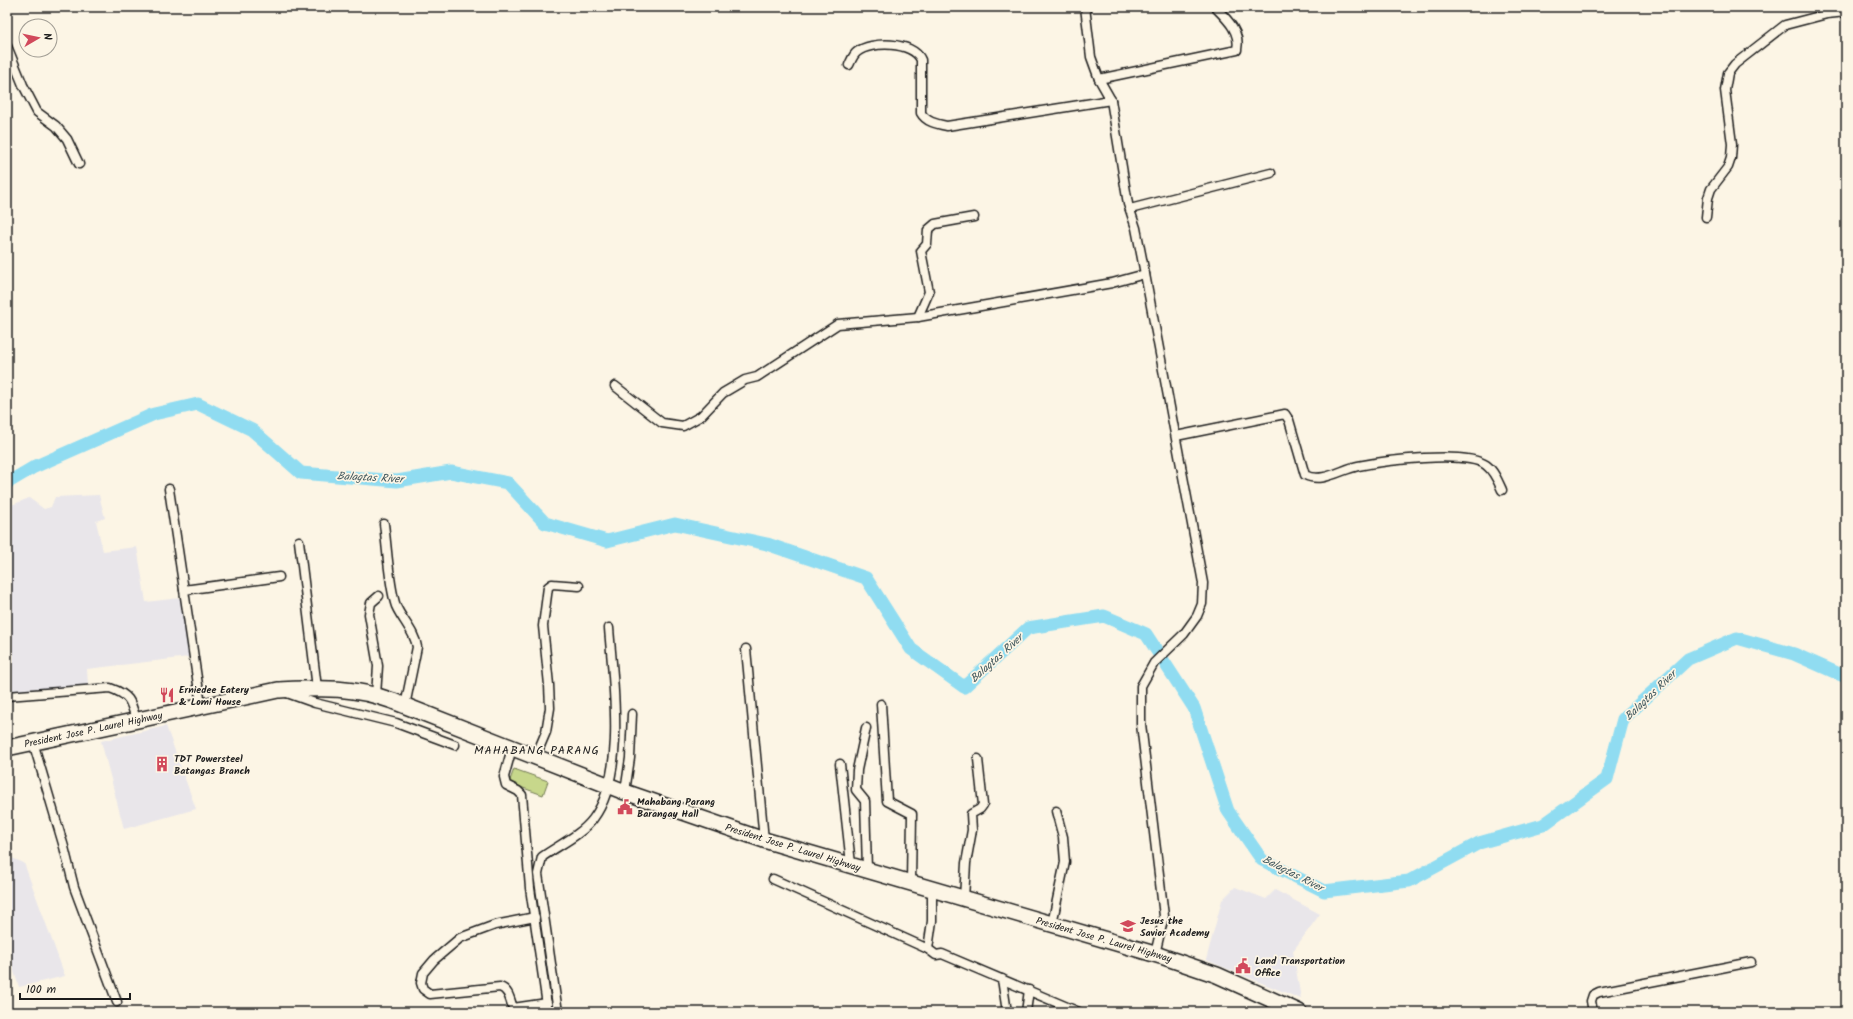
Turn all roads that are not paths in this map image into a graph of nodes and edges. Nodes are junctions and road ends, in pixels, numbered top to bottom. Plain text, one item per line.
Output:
1 (1085, 7) edge
2 (1215, 7) edge
3 (1846, 12) edge
4 (7, 46) edge
5 (848, 65) dead end
6 (1099, 79) junction
7 (1111, 100) junction
8 (79, 164) dead end
9 (1271, 173) dead end
10 (1130, 209) junction
11 (974, 217) dead end
12 (1706, 217) dead end
13 (1146, 274) junction
14 (918, 317) junction
15 (615, 386) dead end
16 (1176, 436) junction
17 (169, 489) dead end
18 (1502, 490) dead end
19 (384, 524) dead end
20 (299, 541) dead end
21 (278, 577) dead end
22 (579, 586) dead end
23 (184, 590) junction
24 (379, 596) dead end
25 (609, 628) dead end
26 (746, 649) dead end
27 (317, 688) junction
28 (278, 690) junction
29 (376, 694) junction
30 (7, 696) edge
31 (881, 704) dead end
32 (201, 706) junction
33 (406, 706) junction
34 (632, 714) dead end
35 (136, 720) junction
36 (866, 728) dead end
37 (33, 742) junction
38 (455, 744) dead end
39 (7, 748) edge
40 (512, 748) junction
41 (535, 758) junction
42 (978, 759) dead end
43 (840, 764) dead end
44 (608, 786) junction
45 (625, 792) junction
46 (1056, 811) dead end
47 (764, 840) junction
48 (851, 864) junction
49 (867, 869) junction
50 (773, 879) dead end
51 (911, 883) junction
52 (932, 889) junction
53 (964, 899) junction
54 (535, 916) junction
55 (1052, 924) junction
56 (928, 949) junction
57 (1155, 954) junction
58 (1751, 962) dead end
59 (1002, 979) junction
60 (1029, 990) junction
61 (117, 1002) dead end
62 (546, 1003) junction
63 (512, 1010) edge
64 (548, 1012) edge
65 (558, 1012) edge
66 (1007, 1012) edge
67 (1026, 1012) edge
68 (1079, 1012) edge
69 (1299, 1012) edge
70 (1593, 1012) edge

1 - 6 street
2 - 6 street
3 - 12 street
4 - 8 street
5 - 7 street
6 - 7 street
7 - 10 street
9 - 10 street
10 - 13 street
11 - 14 street
13 - 14 street
13 - 16 street
14 - 15 street
16 - 18 street
16 - 57 street
17 - 23 street
19 - 33 street
20 - 27 street
21 - 23 street
22 - 41 street
23 - 32 street
24 - 29 street
25 - 44 street
26 - 47 street
27 - 28 highway, President Jose P. Laurel Highway
27 - 29 highway, President Jose P. Laurel Highway
28 - 32 highway, President Jose P. Laurel Highway
28 - 38 street
29 - 33 highway, President Jose P. Laurel Highway
30 - 35 street
31 - 51 street
32 - 35 highway, President Jose P. Laurel Highway
33 - 40 highway, President Jose P. Laurel Highway
34 - 45 street
35 - 37 highway, President Jose P. Laurel Highway
36 - 49 street
37 - 39 highway, President Jose P. Laurel Highway
37 - 61 street
40 - 41 highway, President Jose P. Laurel Highway
40 - 54 street
41 - 44 highway, President Jose P. Laurel Highway
42 - 53 street
43 - 48 street
44 - 45 highway, President Jose P. Laurel Highway
44 - 65 street
45 - 47 highway, President Jose P. Laurel Highway
46 - 55 street
47 - 48 highway, President Jose P. Laurel Highway
48 - 49 highway, President Jose P. Laurel Highway
49 - 51 highway, President Jose P. Laurel Highway
50 - 56 street
51 - 52 highway, President Jose P. Laurel Highway
52 - 53 highway, President Jose P. Laurel Highway
52 - 56 street
53 - 55 highway, President Jose P. Laurel Highway
54 - 62 street
54 - 63 street
55 - 57 highway, President Jose P. Laurel Highway
56 - 59 street
57 - 69 highway, President Jose P. Laurel Highway
58 - 70 street
59 - 60 street
59 - 66 street
60 - 67 street
60 - 68 street
62 - 63 street
62 - 64 street

